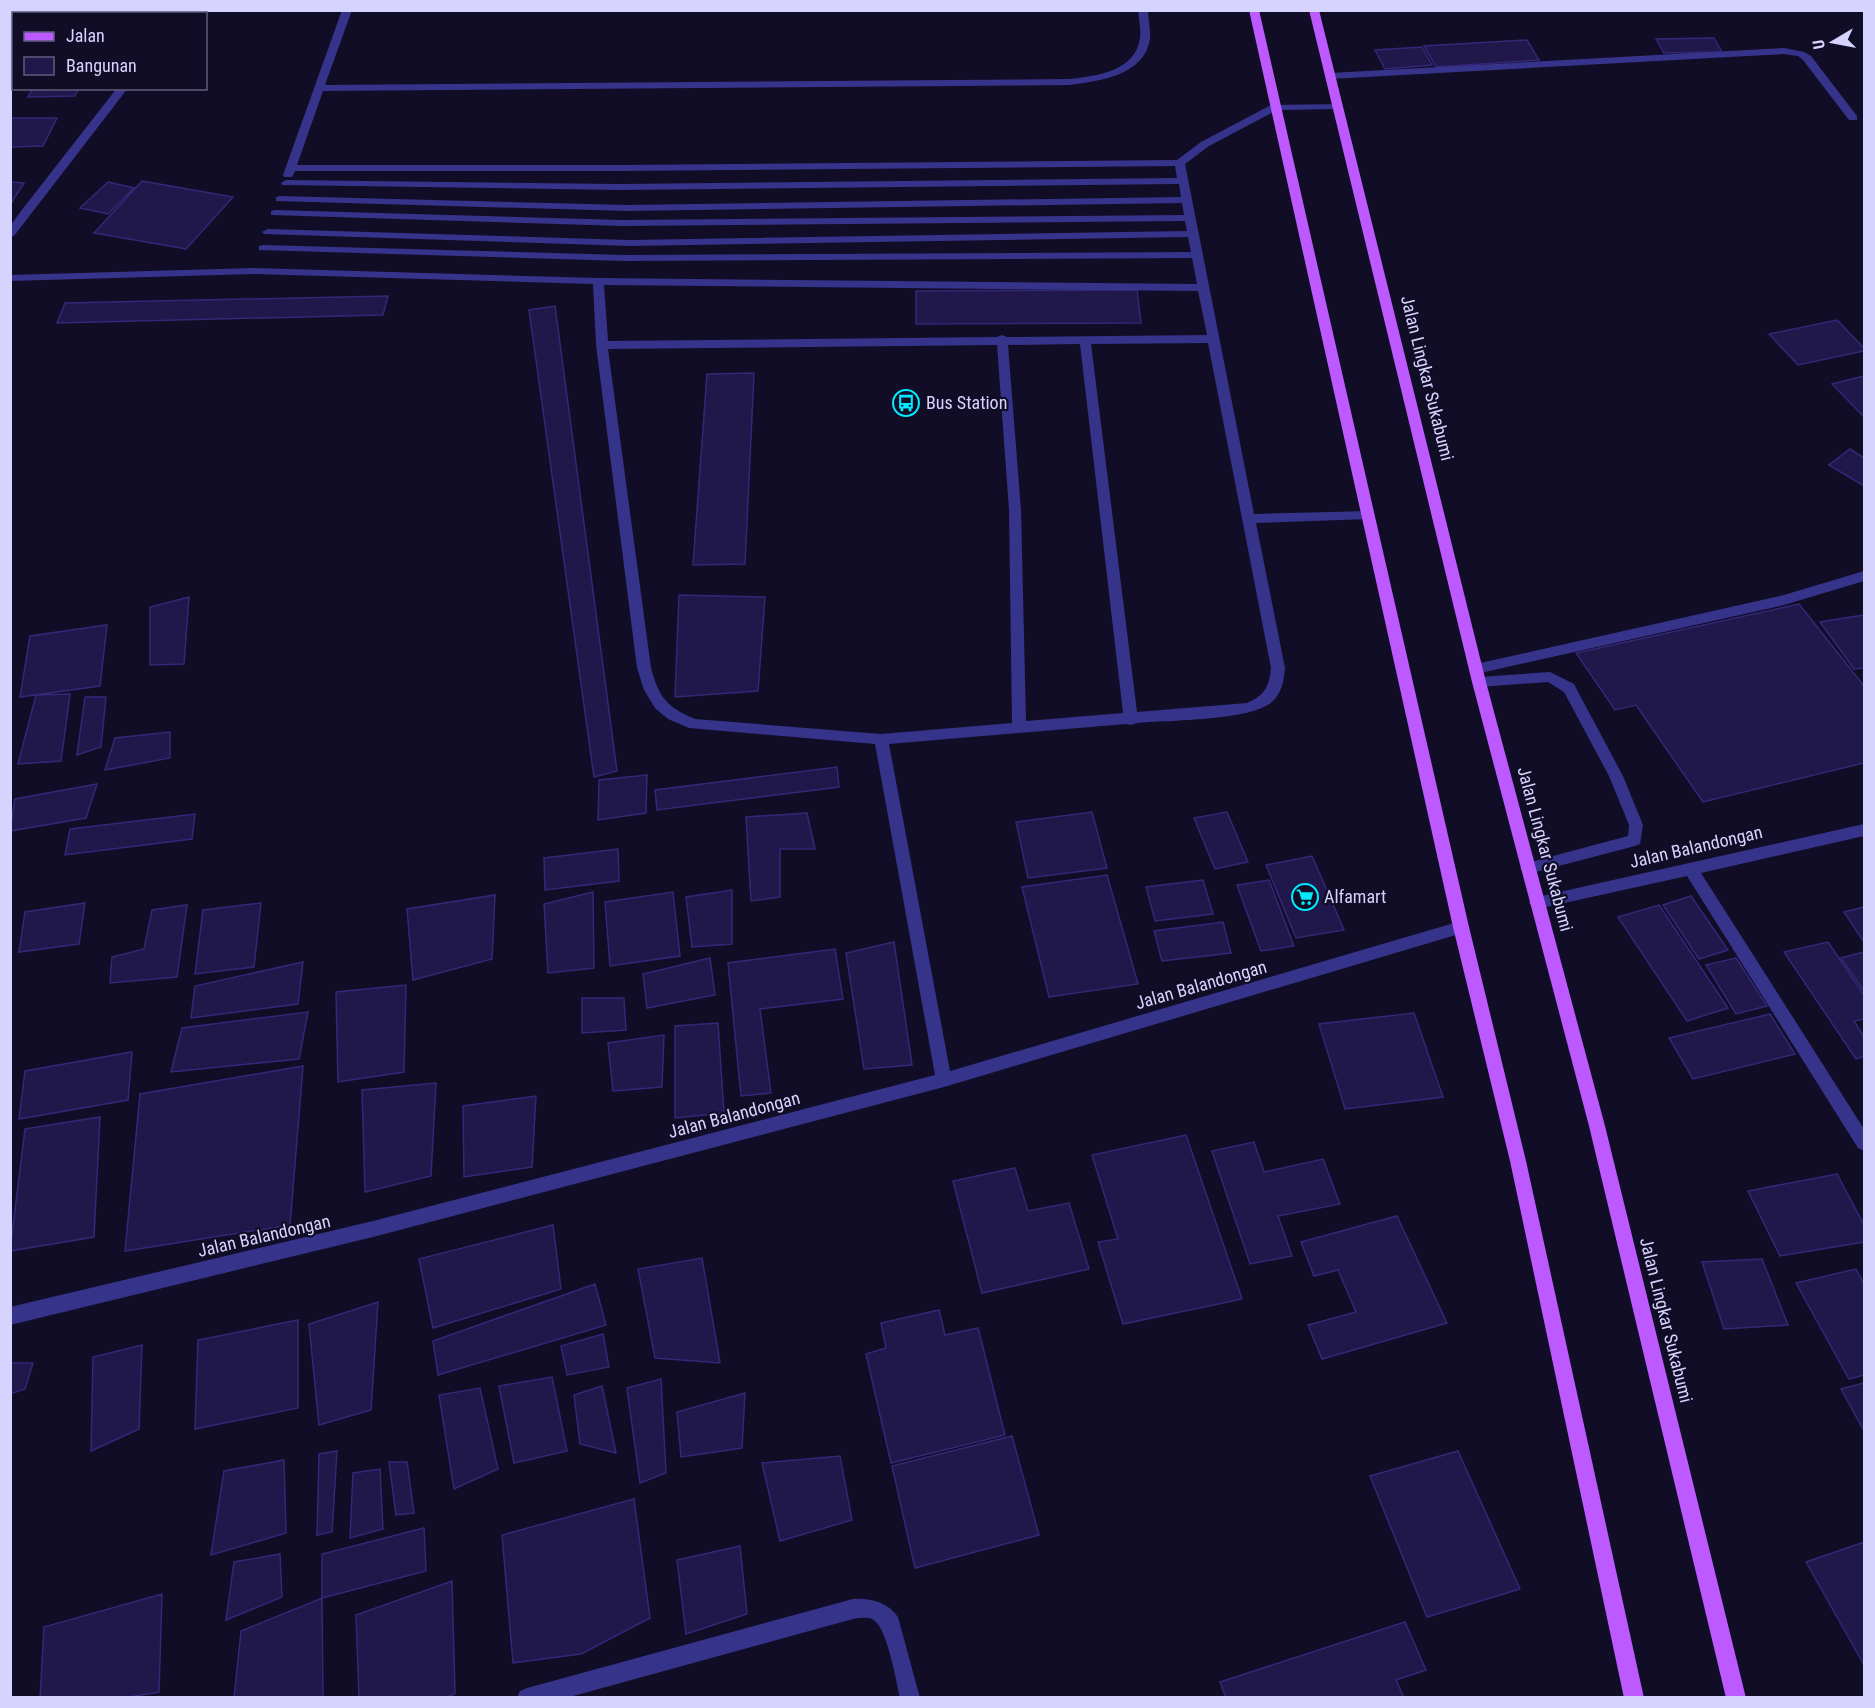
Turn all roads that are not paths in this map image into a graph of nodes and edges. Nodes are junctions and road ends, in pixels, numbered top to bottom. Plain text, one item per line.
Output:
1 (348, 10) edge
2 (1143, 10) edge
3 (1254, 10) edge
4 (1314, 10) edge
5 (1330, 76) junction
6 (320, 88) junction
7 (121, 90) edge
8 (1338, 106) junction
9 (1275, 107) junction
10 (1853, 118) dead end
11 (1180, 163) junction
12 (291, 168) junction
13 (1184, 181) junction
14 (286, 183) junction
15 (280, 199) junction
16 (1187, 200) junction
17 (275, 213) junction
18 (1191, 218) junction
19 (268, 232) junction
20 (10, 234) edge
21 (1193, 234) junction
22 (263, 248) junction
23 (1198, 255) junction
24 (254, 271) junction
25 (10, 278) edge
26 (598, 281) junction
27 (1203, 288) junction
28 (1002, 339) junction
29 (1085, 339) junction
30 (1213, 339) junction
31 (602, 345) junction
32 (1369, 515) junction
33 (1249, 519) junction
34 (1864, 576) edge
35 (1478, 675) junction
36 (1131, 720) junction
37 (1019, 728) junction
38 (881, 739) junction
39 (1864, 830) edge
40 (1528, 867) junction
41 (1690, 868) junction
42 (1537, 903) junction
43 (1461, 927) junction
44 (944, 1080) junction
45 (1864, 1143) edge
46 (10, 1316) edge
47 (527, 1698) edge
48 (910, 1698) edge
49 (1634, 1698) edge
50 (1736, 1698) edge

1 - 6 street
2 - 6 street
3 - 9 main road
4 - 5 main road, Jalan Lingkar Sukabumi
5 - 8 main road, Jalan Lingkar Sukabumi
5 - 10 street
6 - 12 street
7 - 20 street
8 - 9 street
8 - 35 main road, Jalan Lingkar Sukabumi
9 - 11 street
9 - 32 main road
11 - 12 street
11 - 13 street
12 - 14 street
13 - 14 street
13 - 16 street
14 - 15 street
15 - 16 street
15 - 17 street
16 - 18 street
17 - 18 street
17 - 19 street
18 - 21 street
19 - 21 street
19 - 22 street
21 - 23 street
22 - 23 street
22 - 24 street
23 - 27 street
24 - 25 street
24 - 26 street
26 - 27 street
26 - 31 street
27 - 30 street
28 - 29 street
28 - 31 street
28 - 37 street
29 - 30 street
29 - 36 street
30 - 33 street
31 - 38 street
32 - 33 street
32 - 43 main road
33 - 36 street
34 - 35 street
35 - 40 main road, Jalan Lingkar Sukabumi
35 - 40 street
36 - 37 street
37 - 38 street
38 - 44 street
39 - 41 street, Jalan Balandongan
40 - 42 main road, Jalan Lingkar Sukabumi
41 - 42 street, Jalan Balandongan
41 - 45 street
42 - 50 main road, Jalan Lingkar Sukabumi
43 - 44 street, Jalan Balandongan
43 - 49 main road
44 - 46 street, Jalan Balandongan
47 - 48 street

